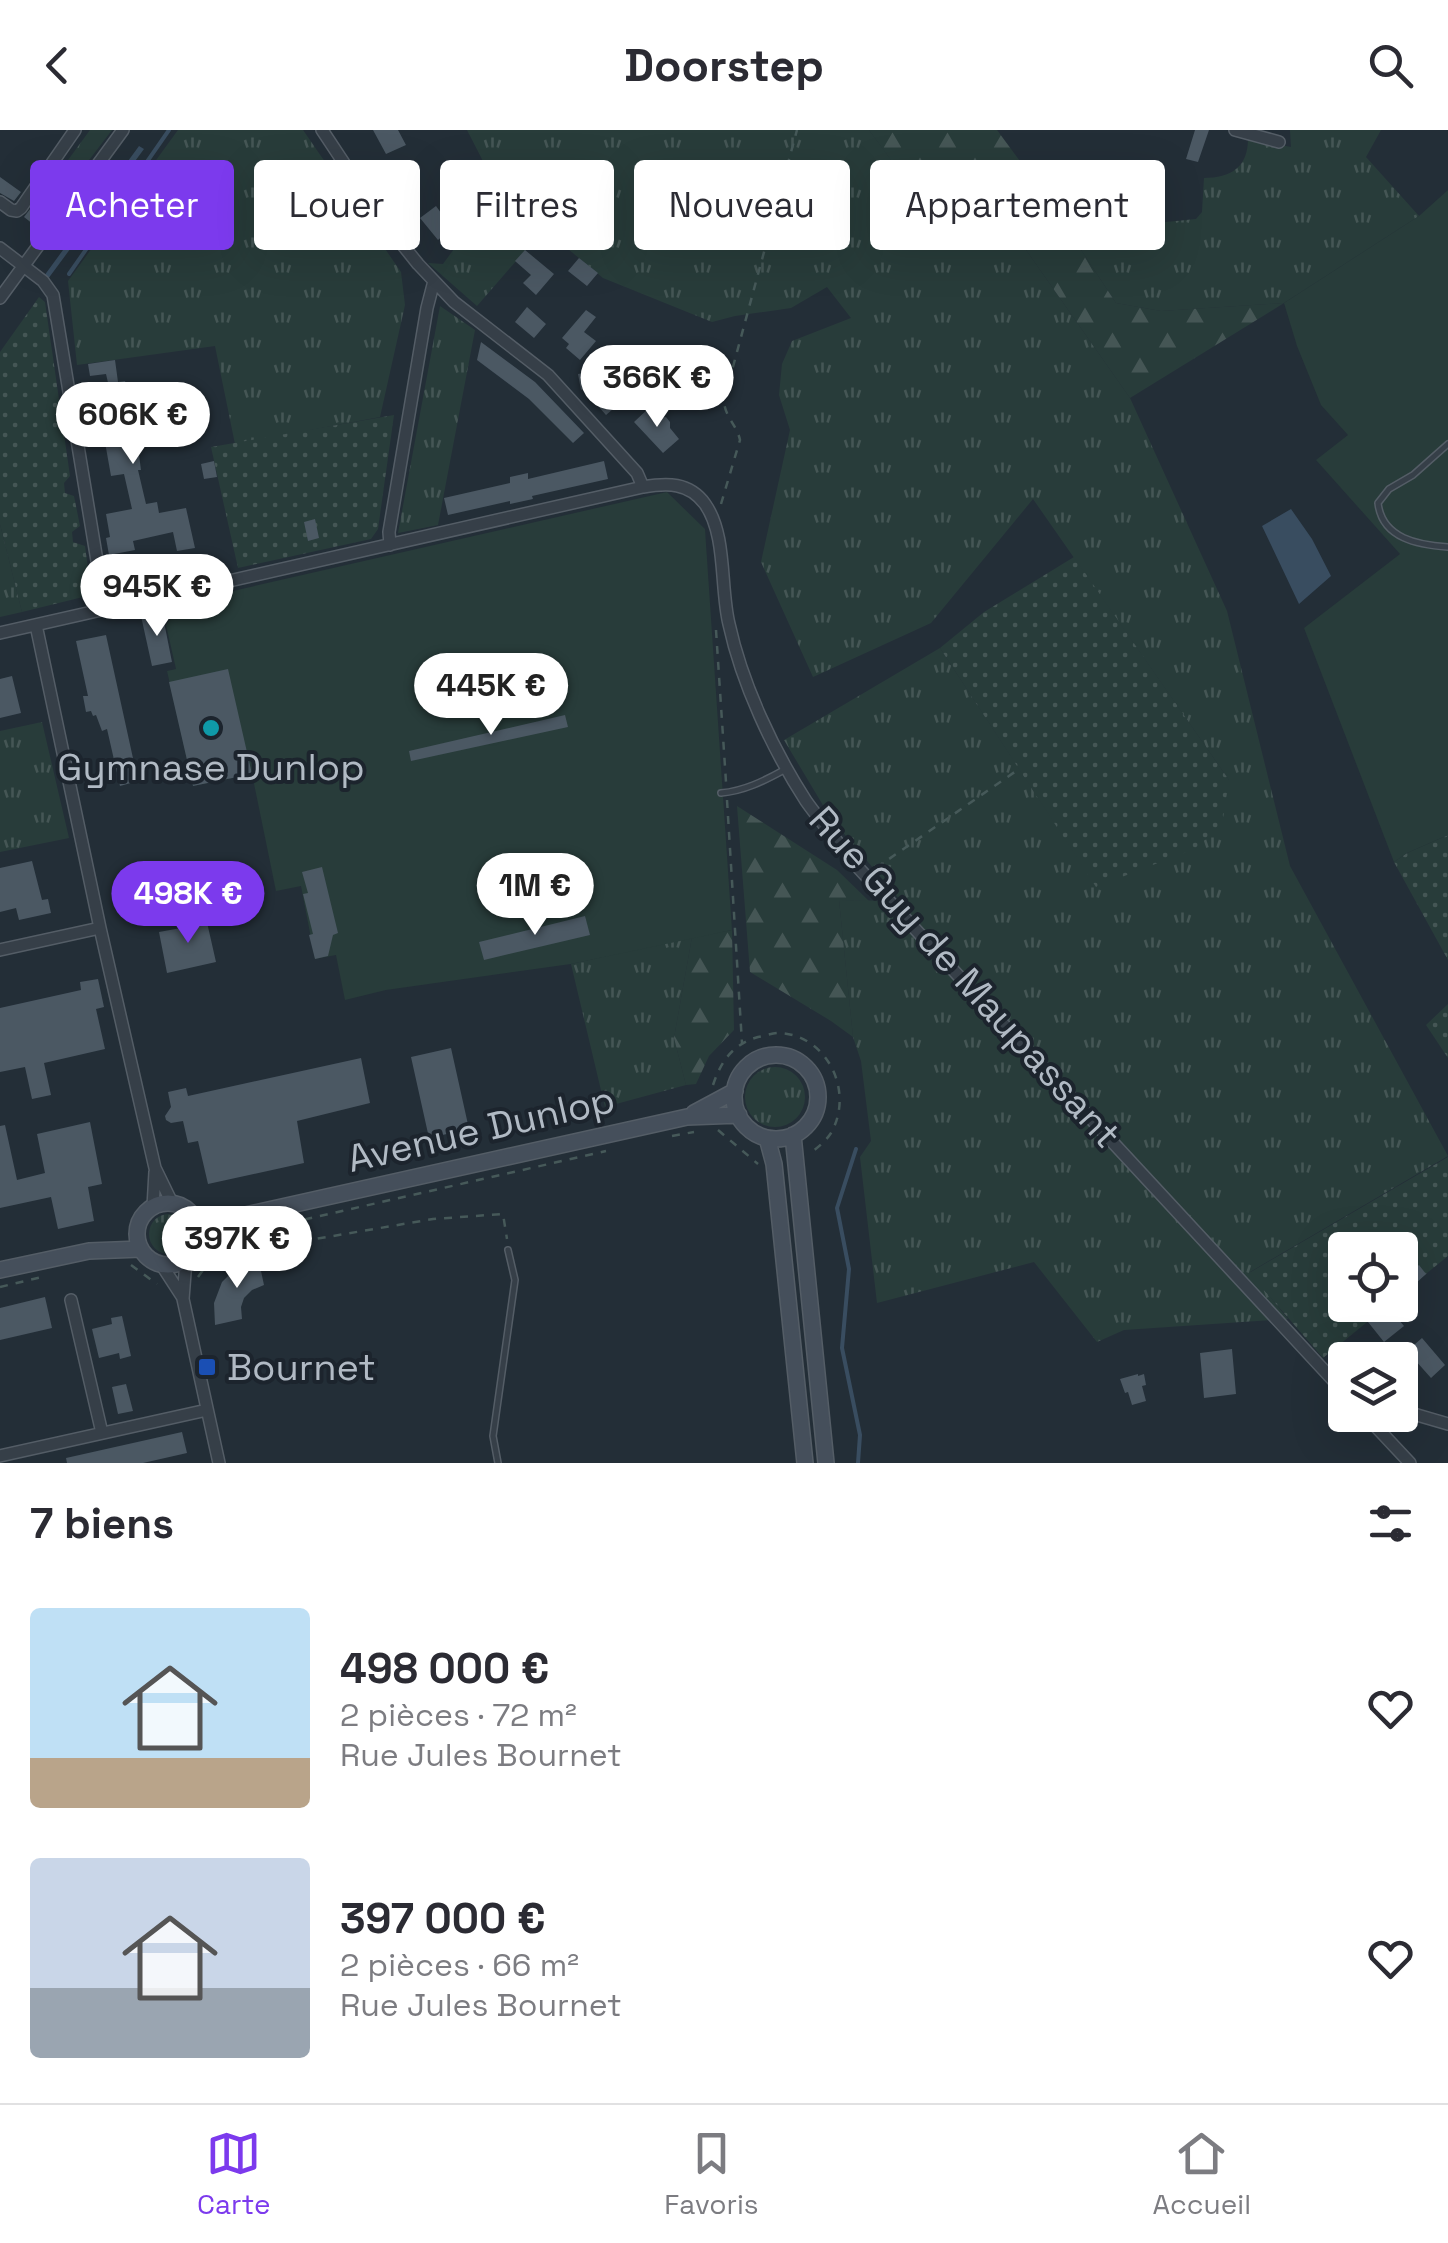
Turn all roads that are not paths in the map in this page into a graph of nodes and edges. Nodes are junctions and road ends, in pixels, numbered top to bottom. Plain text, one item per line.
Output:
1 (75, 130) edge
2 (123, 130) edge
3 (322, 130) edge
4 (1235, 130) edge
5 (1279, 142) dead end
6 (0, 202) edge
7 (0, 248) edge
8 (24, 266) junction
9 (434, 282) junction
10 (0, 298) edge
11 (1448, 444) edge
12 (642, 487) junction
13 (390, 545) junction
14 (1448, 547) edge
15 (106, 609) junction
16 (36, 625) junction
17 (0, 633) edge
18 (787, 768) junction
19 (722, 793) dead end
20 (100, 928) junction
21 (0, 950) edge
22 (735, 1091) junction
23 (738, 1115) junction
24 (687, 1116) junction
25 (793, 1135) junction
26 (768, 1138) junction
27 (155, 1168) junction
28 (172, 1203) junction
29 (152, 1207) junction
30 (194, 1217) junction
31 (232, 1218) junction
32 (137, 1230) junction
33 (199, 1241) junction
34 (141, 1249) junction
35 (508, 1250) road end
36 (90, 1251) junction
37 (186, 1260) junction
38 (161, 1264) junction
39 (0, 1270) edge
40 (178, 1282) junction
41 (71, 1300) dead end
42 (1328, 1375) edge
43 (207, 1410) junction
44 (1418, 1415) edge
45 (1448, 1424) edge
46 (1381, 1432) edge
47 (102, 1434) junction
48 (0, 1456) edge
49 (219, 1463) edge
50 (498, 1463) edge
51 (805, 1463) edge
52 (826, 1463) edge
53 (1410, 1463) edge

1 - 6 street
2 - 8 street
3 - 9 street
4 - 5 street
7 - 8 street
8 - 10 street
8 - 15 street
9 - 12 street
9 - 13 street
11 - 14 lane
12 - 13 street
12 - 18 street, Rue Guy de Maupassant
13 - 15 street
15 - 16 street
16 - 17 street
16 - 20 street
18 - 19 lane
18 - 42 street, Rue Guy de Maupassant
20 - 21 street
20 - 27 street
22 - 23 street
22 - 24 street, Avenue Dunlop
22 - 25 street
23 - 24 street, Avenue Dunlop
23 - 26 street
24 - 31 street, Avenue Dunlop
25 - 26 street
25 - 52 street
26 - 51 street
27 - 28 street
27 - 29 street
28 - 29 street
28 - 30 street
29 - 32 street
30 - 31 street, Avenue Dunlop
30 - 33 street
31 - 33 street, Avenue Dunlop
32 - 34 street
32 - 36 street
33 - 37 street
34 - 36 street
34 - 38 street
35 - 50 lane
36 - 39 street
37 - 38 street
37 - 40 street
38 - 40 street
40 - 43 street
41 - 47 street
43 - 47 street
43 - 49 street
44 - 45 street
46 - 53 street
47 - 48 street

